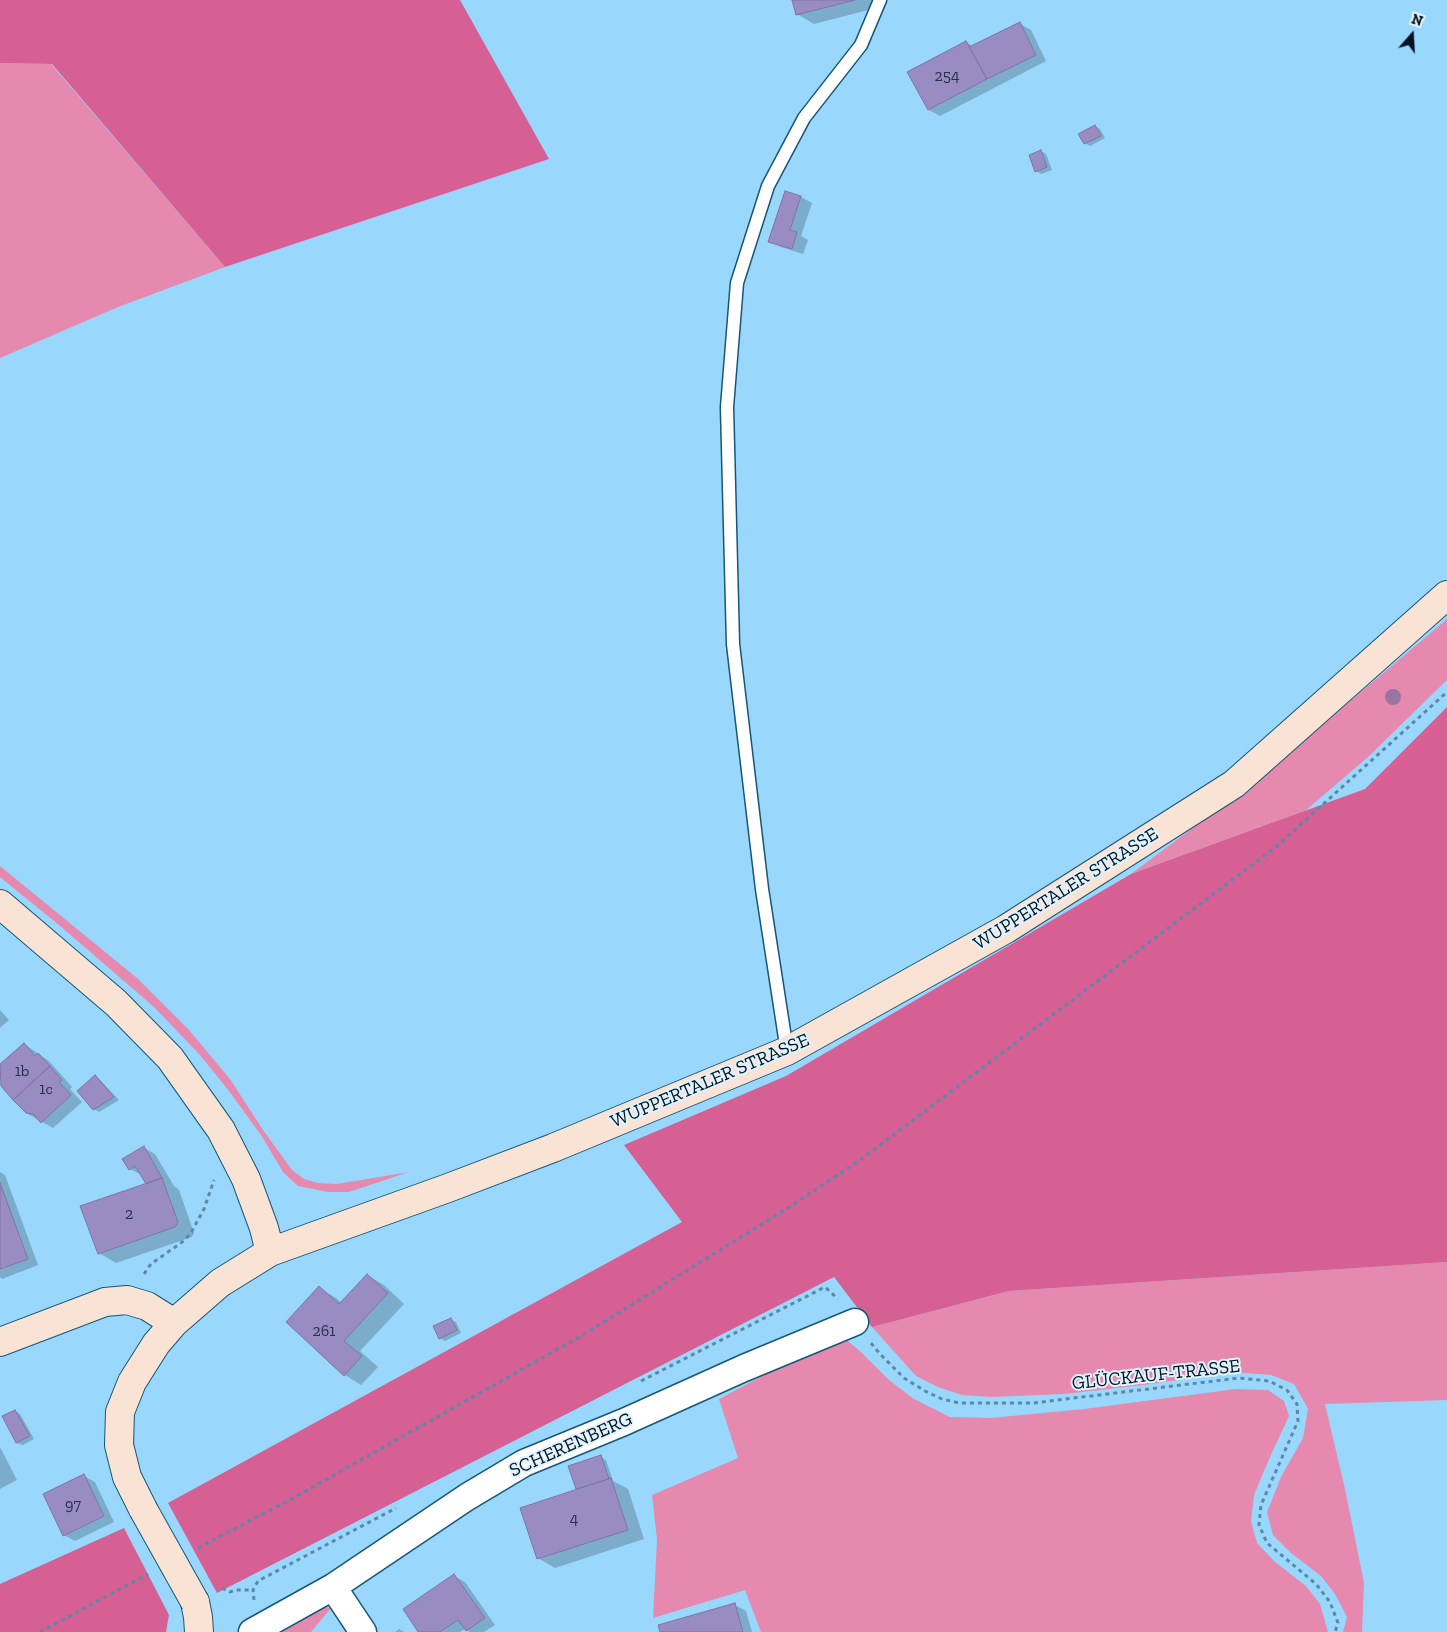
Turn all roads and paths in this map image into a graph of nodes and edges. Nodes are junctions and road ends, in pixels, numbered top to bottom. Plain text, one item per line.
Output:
1 (880, 0) edge
2 (1447, 595) edge
3 (1447, 692) edge
4 (0, 904) edge
5 (788, 1051) junction
6 (232, 1153) junction
7 (270, 1252) junction
8 (127, 1300) junction
9 (174, 1323) junction
10 (862, 1331) joint
11 (0, 1342) edge
12 (196, 1549) dead end
13 (153, 1572) dead end
14 (333, 1587) junction
15 (235, 1590) dead end
16 (252, 1590) dead end
17 (40, 1632) edge
18 (199, 1632) edge
19 (252, 1632) edge
20 (363, 1632) edge
21 (1335, 1632) edge

1 - 5 lane
2 - 5 main road, WUPPERTALER STRASSE
3 - 12 path
4 - 6 main road
5 - 7 main road, WUPPERTALER STRASSE
6 - 7 main road
6 - 8 path
7 - 9 main road, WUPPERTALER STRASSE
8 - 9 main road
8 - 11 main road
9 - 18 main road, WUPPERTALER STRASSE, bridge
10 - 14 street, SCHERENBERG
10 - 21 path, GLÜCKAUF-TRASSE
13 - 17 path
14 - 19 street, SCHERENBERG
14 - 20 street
15 - 16 path

